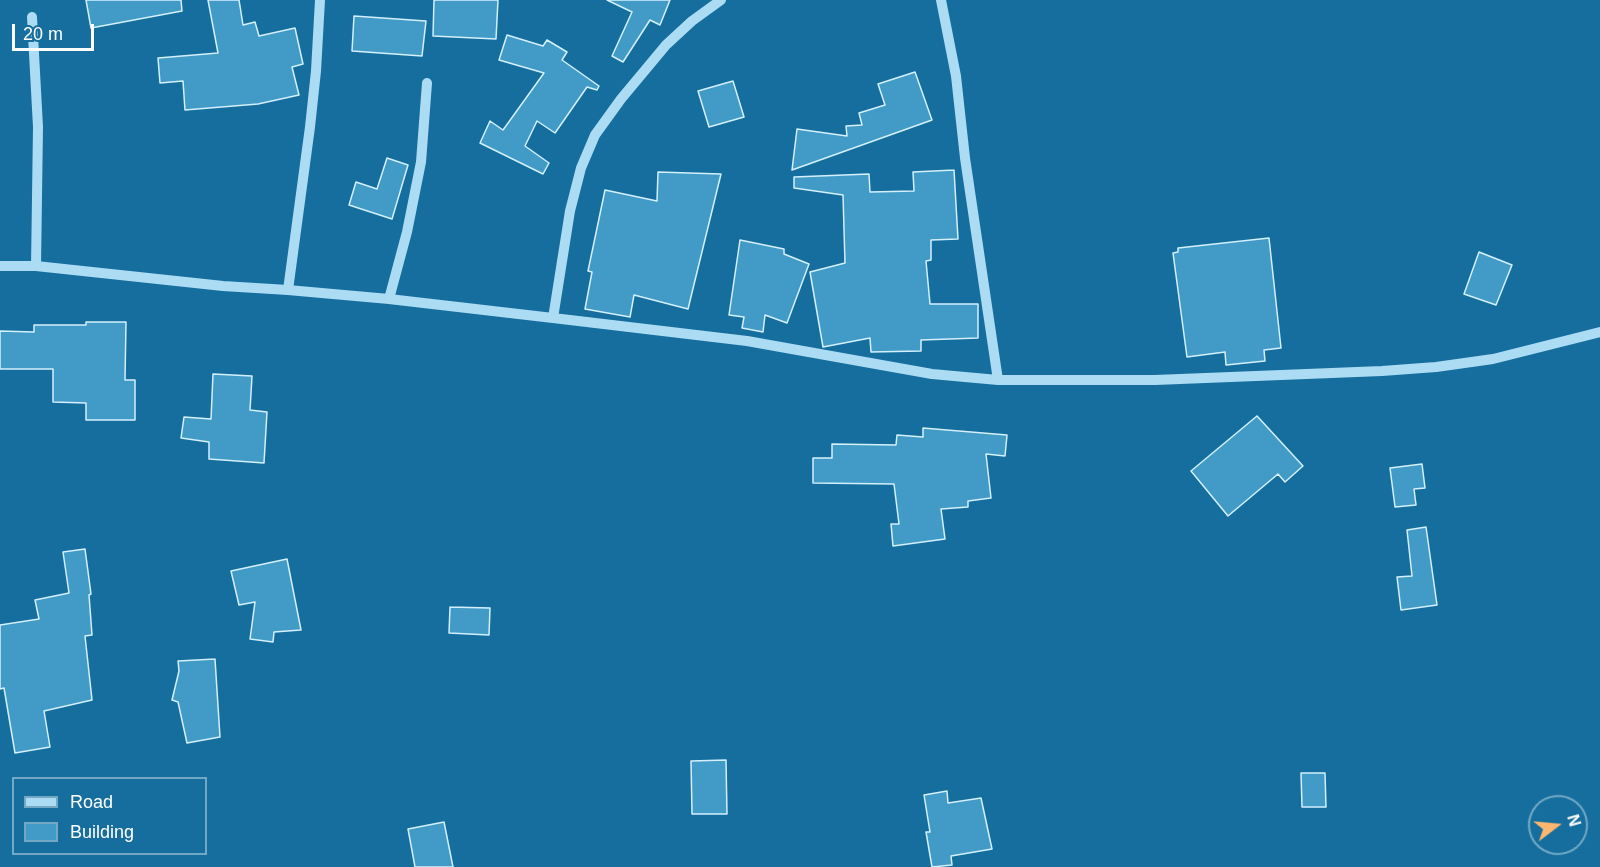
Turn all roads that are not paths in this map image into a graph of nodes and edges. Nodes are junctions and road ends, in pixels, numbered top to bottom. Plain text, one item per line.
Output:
1 (320, 0) edge
2 (721, 0) edge
3 (941, 0) edge
4 (32, 17) dead end
5 (427, 83) dead end
6 (0, 266) edge
7 (36, 266) junction
8 (288, 290) junction
9 (389, 300) junction
10 (553, 318) junction
11 (1600, 332) edge
12 (998, 380) junction

1 - 8 street
2 - 10 street
3 - 12 street
4 - 7 street
5 - 9 street
6 - 7 street
7 - 8 street
8 - 9 street
9 - 10 street
10 - 12 street
11 - 12 street

